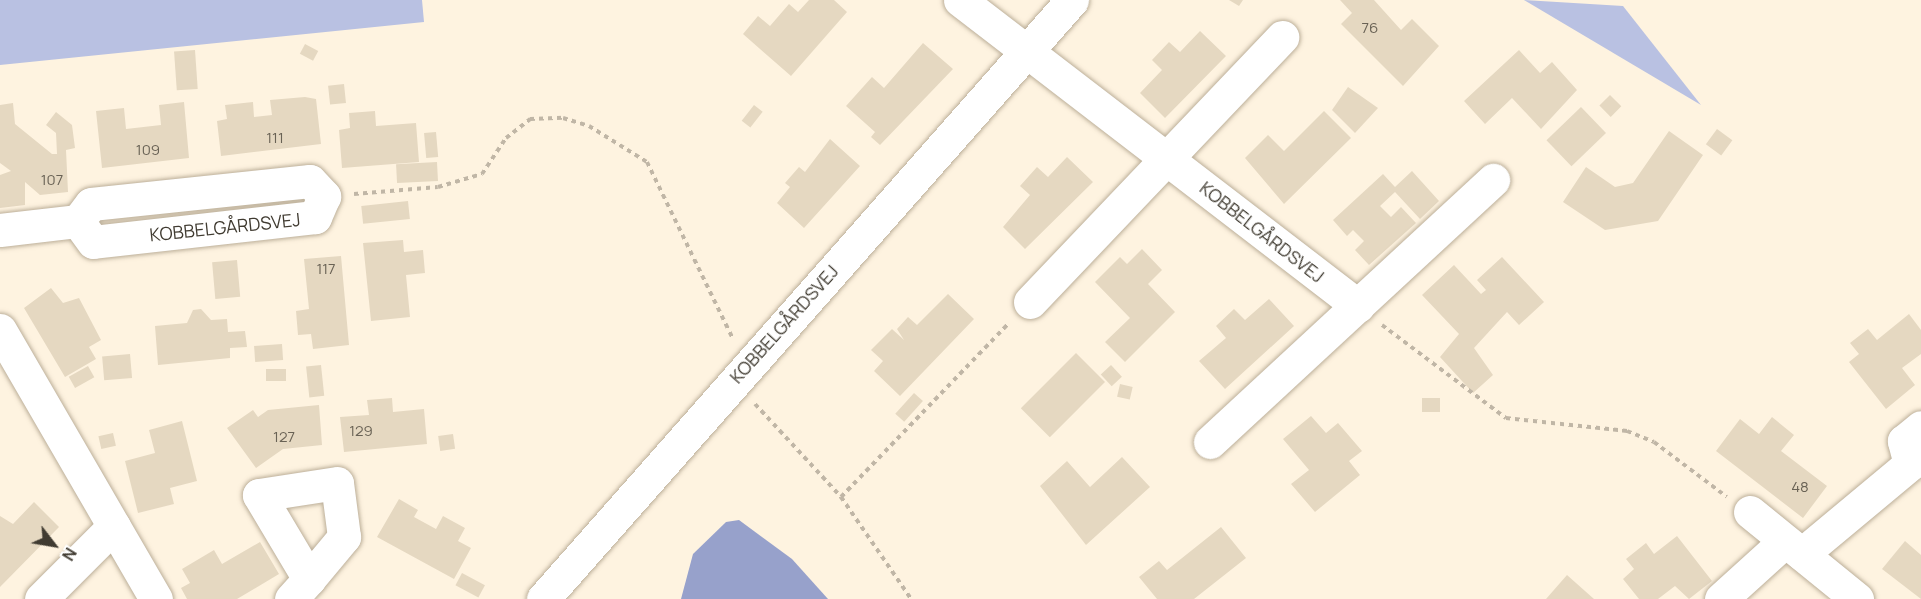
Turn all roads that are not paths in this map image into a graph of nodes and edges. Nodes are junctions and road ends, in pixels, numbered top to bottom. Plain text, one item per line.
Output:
1 (960, 0) edge
2 (1072, 0) edge
3 (1282, 37) dead end
4 (1027, 51) junction
5 (1166, 158) junction
6 (1493, 180) dead end
7 (324, 196) road end
8 (0, 230) edge
9 (1030, 302) road end
10 (1358, 306) junction
11 (0, 330) edge
12 (1921, 427) edge
13 (1210, 441) dead end
14 (1915, 466) edge
15 (1750, 512) road end
16 (114, 526) junction
17 (1794, 548) junction
18 (41, 599) edge
19 (156, 599) edge
20 (543, 599) edge
21 (1721, 599) edge
22 (1857, 599) edge

1 - 4 street, KOBBELGÅRDSVEJ
2 - 4 street, KOBBELGÅRDSVEJ
3 - 5 street
4 - 5 street, KOBBELGÅRDSVEJ
4 - 20 street, KOBBELGÅRDSVEJ
5 - 9 street
5 - 10 street, KOBBELGÅRDSVEJ
6 - 10 street
7 - 8 street, KOBBELGÅRDSVEJ
10 - 13 street
11 - 16 street
12 - 14 street
14 - 17 street
15 - 17 street
16 - 18 street
16 - 19 street
17 - 21 street
17 - 22 street

